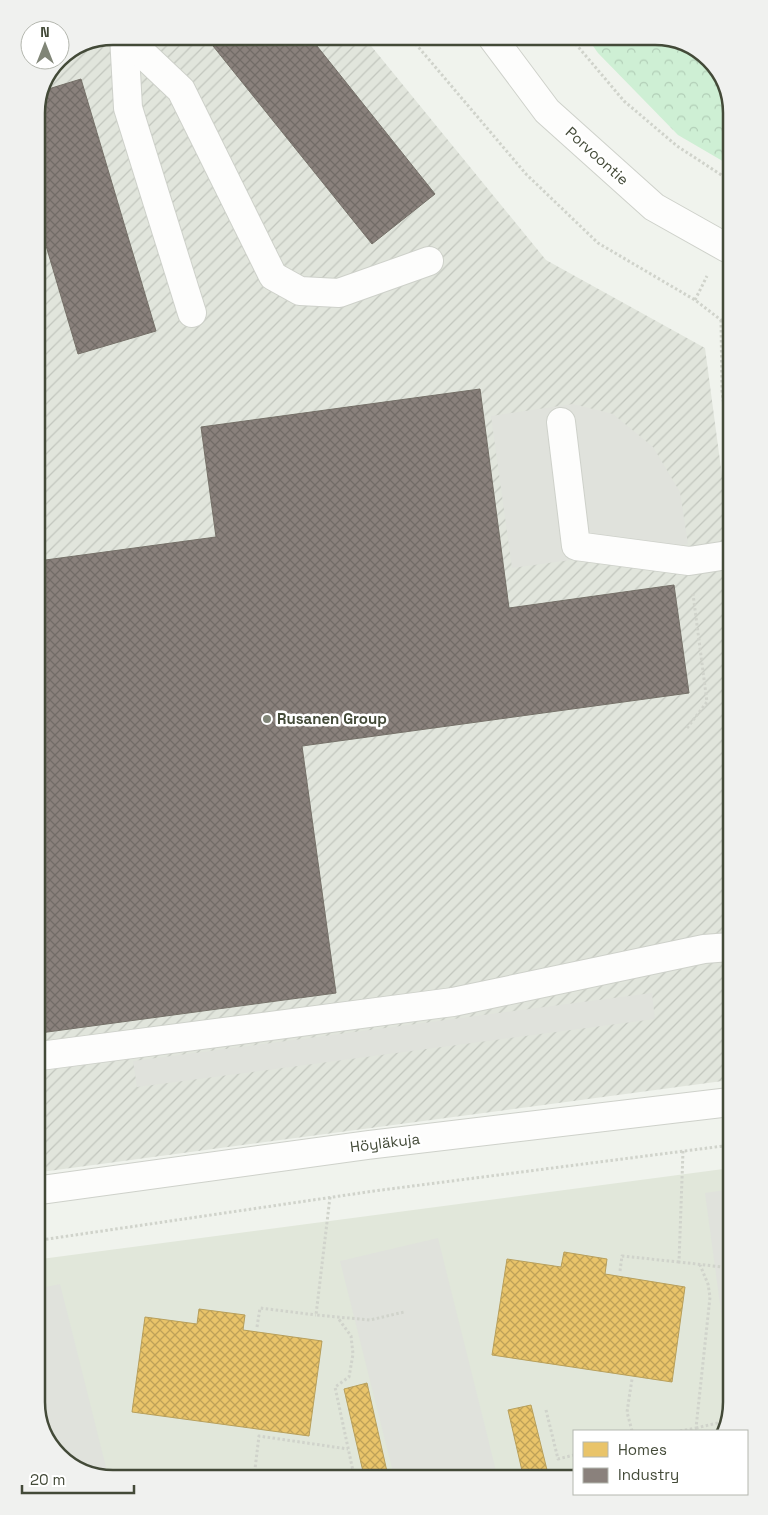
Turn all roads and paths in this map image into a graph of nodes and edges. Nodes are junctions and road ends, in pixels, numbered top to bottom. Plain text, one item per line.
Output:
1 (125, 45) edge
2 (134, 45) edge
3 (417, 45) edge
4 (498, 45) edge
5 (577, 45) edge
6 (723, 176) edge
7 (723, 246) edge
8 (429, 261) dead end
9 (192, 313) dead end
10 (721, 320) joint
11 (723, 399) edge
12 (561, 422) dead end
13 (723, 556) edge
14 (689, 561) junction
15 (687, 728) dead end
16 (723, 948) edge
17 (45, 1055) edge
18 (723, 1103) edge
19 (723, 1146) edge
20 (683, 1152) junction
21 (45, 1189) edge
22 (330, 1197) junction
23 (45, 1239) edge
24 (679, 1262) junction
25 (700, 1265) junction
26 (723, 1267) edge
27 (620, 1271) dead end
28 (404, 1312) dead end
29 (316, 1316) junction
30 (338, 1317) junction
31 (257, 1327) dead end
32 (632, 1379) dead end
33 (546, 1410) dead end
34 (720, 1422) edge
35 (696, 1428) junction
36 (632, 1430) edge
37 (685, 1430) edge
38 (348, 1449) junction
39 (573, 1455) edge
40 (255, 1470) edge
41 (353, 1470) edge

1 - 9 street
2 - 8 street
3 - 10 path
4 - 7 street, Porvoontie
5 - 6 path
10 - 11 path
12 - 14 street
13 - 14 street
14 - 15 path
16 - 17 street
18 - 21 street, Höyläkuja
19 - 20 path
20 - 22 path
20 - 24 path
22 - 23 path
22 - 29 path
24 - 25 path
24 - 27 path
25 - 26 path
25 - 35 path
28 - 30 path
29 - 30 path
29 - 31 path
30 - 38 path
32 - 36 path
33 - 39 path
34 - 35 path
35 - 37 path
38 - 40 path
38 - 41 path

